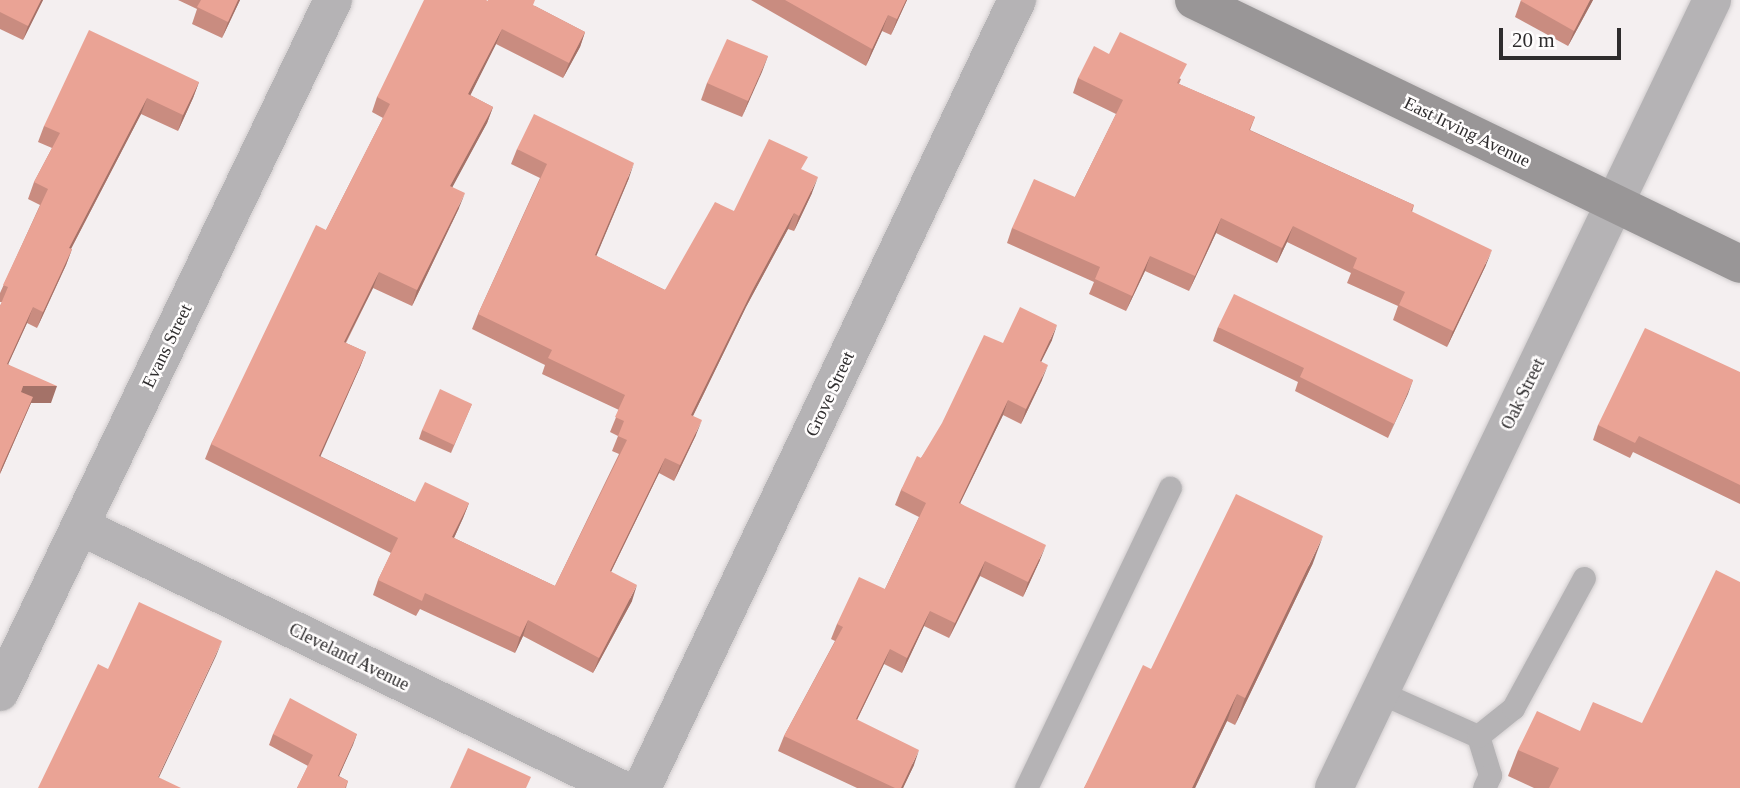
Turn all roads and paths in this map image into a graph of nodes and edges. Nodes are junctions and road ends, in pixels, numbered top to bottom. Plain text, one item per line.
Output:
1 (333, 0) edge
2 (1017, 0) edge
3 (1194, 0) edge
4 (1712, 0) edge
5 (1615, 204) junction
6 (1740, 264) edge
7 (1170, 488) dead end
8 (80, 526) junction
9 (1584, 578) dead end
10 (0, 692) edge
11 (1379, 692) junction
12 (1478, 736) junction
13 (619, 788) edge
14 (642, 788) edge
15 (1026, 788) edge
16 (1334, 788) edge
17 (1484, 788) edge

1 - 8 street, Evans Street
2 - 14 street, Grove Street
3 - 5 street, East Irving Avenue
4 - 5 street, Oak Street
5 - 6 street, East Irving Avenue
5 - 11 street, Oak Street
7 - 15 lane
8 - 10 street, Evans Street
8 - 13 street, Cleveland Avenue
9 - 12 lane
11 - 12 lane
11 - 16 street, Oak Street
12 - 17 lane

